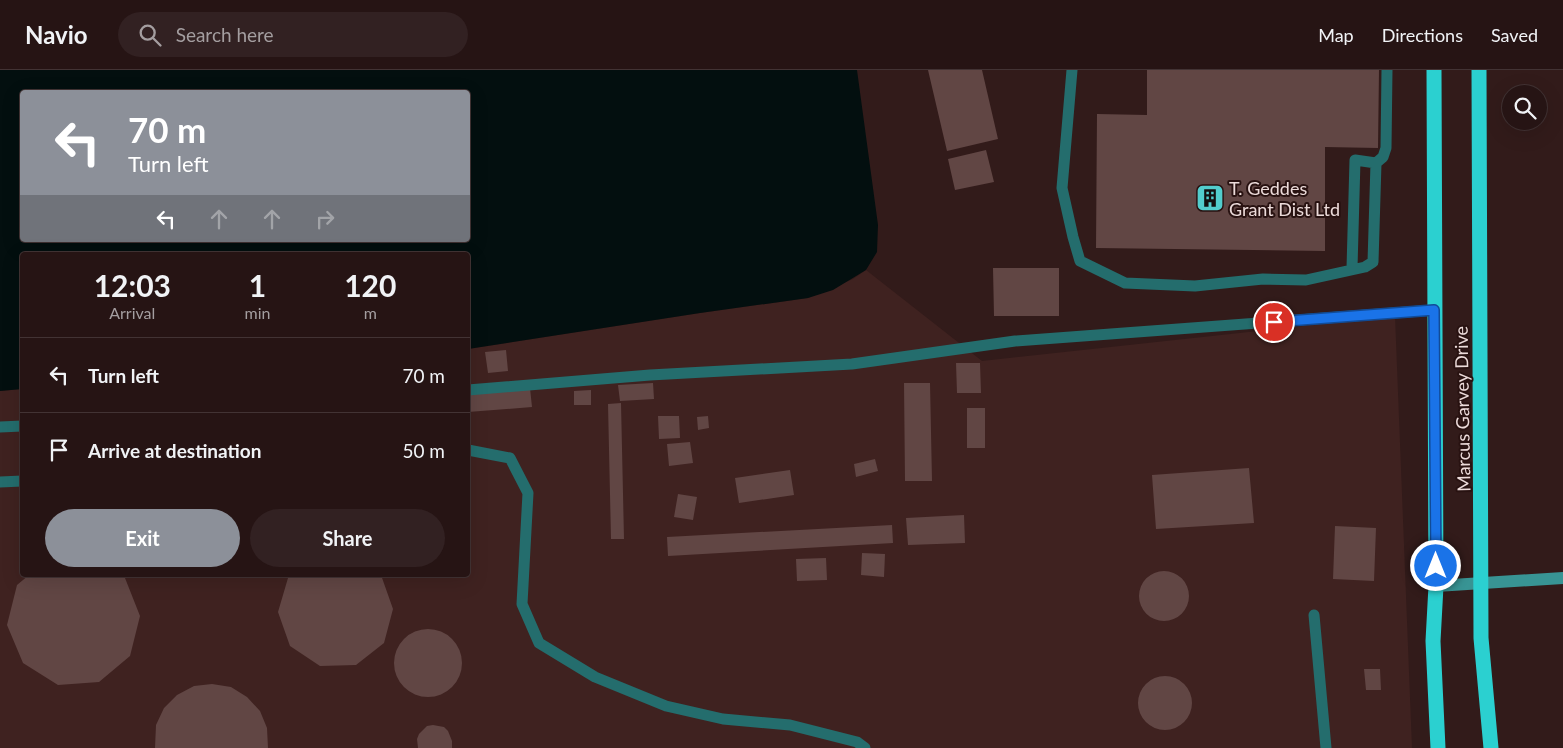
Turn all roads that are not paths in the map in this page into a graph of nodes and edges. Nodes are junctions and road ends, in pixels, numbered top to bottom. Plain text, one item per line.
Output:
1 (1072, 70) edge
2 (1387, 70) edge
3 (1434, 70) edge
4 (1479, 70) edge
5 (1376, 163) junction
6 (1352, 268) junction
7 (1434, 310) junction
8 (470, 390) edge
9 (20, 426) edge
10 (0, 427) edge
11 (470, 450) edge
12 (20, 481) edge
13 (0, 482) edge
14 (1563, 578) edge
15 (1482, 582) junction
16 (1436, 586) junction
17 (1314, 615) dead end
18 (865, 748) edge
19 (1326, 748) edge
20 (1438, 748) edge
21 (1491, 748) edge

1 - 6 lane
2 - 5 lane
3 - 7 highway, Marcus Garvey Drive
4 - 15 highway, Marcus Garvey Drive
5 - 6 lane
5 - 6 lane
7 - 8 lane
7 - 16 highway, Marcus Garvey Drive
9 - 10 lane
11 - 18 lane
12 - 13 lane
14 - 15 main road
15 - 16 main road
15 - 21 highway, Marcus Garvey Drive
16 - 20 highway, Marcus Garvey Drive
17 - 19 lane

